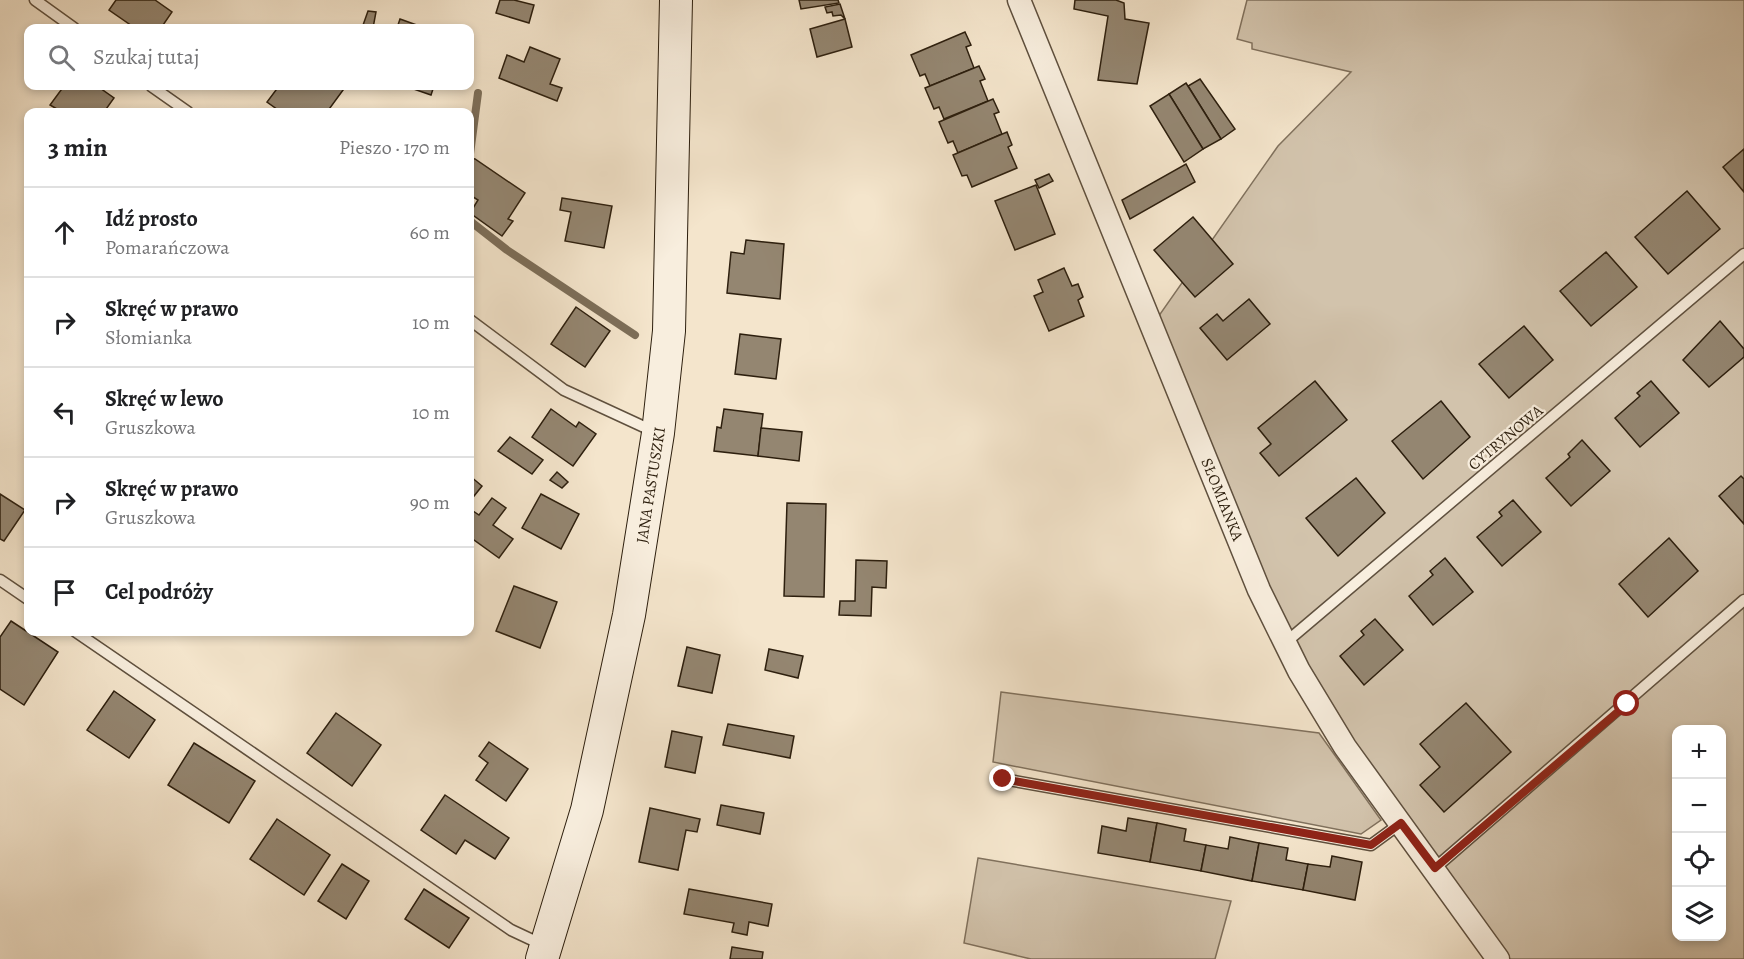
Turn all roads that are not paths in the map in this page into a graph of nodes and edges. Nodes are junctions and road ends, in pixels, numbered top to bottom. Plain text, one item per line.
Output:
1 (35, 0) edge
2 (676, 0) edge
3 (1019, 0) edge
4 (68, 24) edge
5 (158, 90) edge
6 (182, 108) edge
7 (1744, 254) edge
8 (474, 323) edge
9 (658, 433) junction
10 (0, 580) edge
11 (24, 596) edge
12 (1744, 600) edge
13 (82, 636) edge
14 (1285, 643) junction
15 (1003, 779) dead end
16 (1401, 823) junction
17 (1435, 868) junction
18 (544, 953) edge
19 (1498, 959) edge

1 - 4 lane
2 - 9 street, JANA PASTUSZKI
3 - 14 street, SŁOMIANKA
5 - 6 lane
7 - 14 lane, CYTRYNOWA
8 - 9 lane
9 - 18 street, JANA PASTUSZKI
10 - 11 lane
12 - 17 lane
13 - 18 lane
14 - 16 street, SŁOMIANKA
15 - 16 lane
16 - 17 street, SŁOMIANKA
17 - 19 street, SŁOMIANKA

